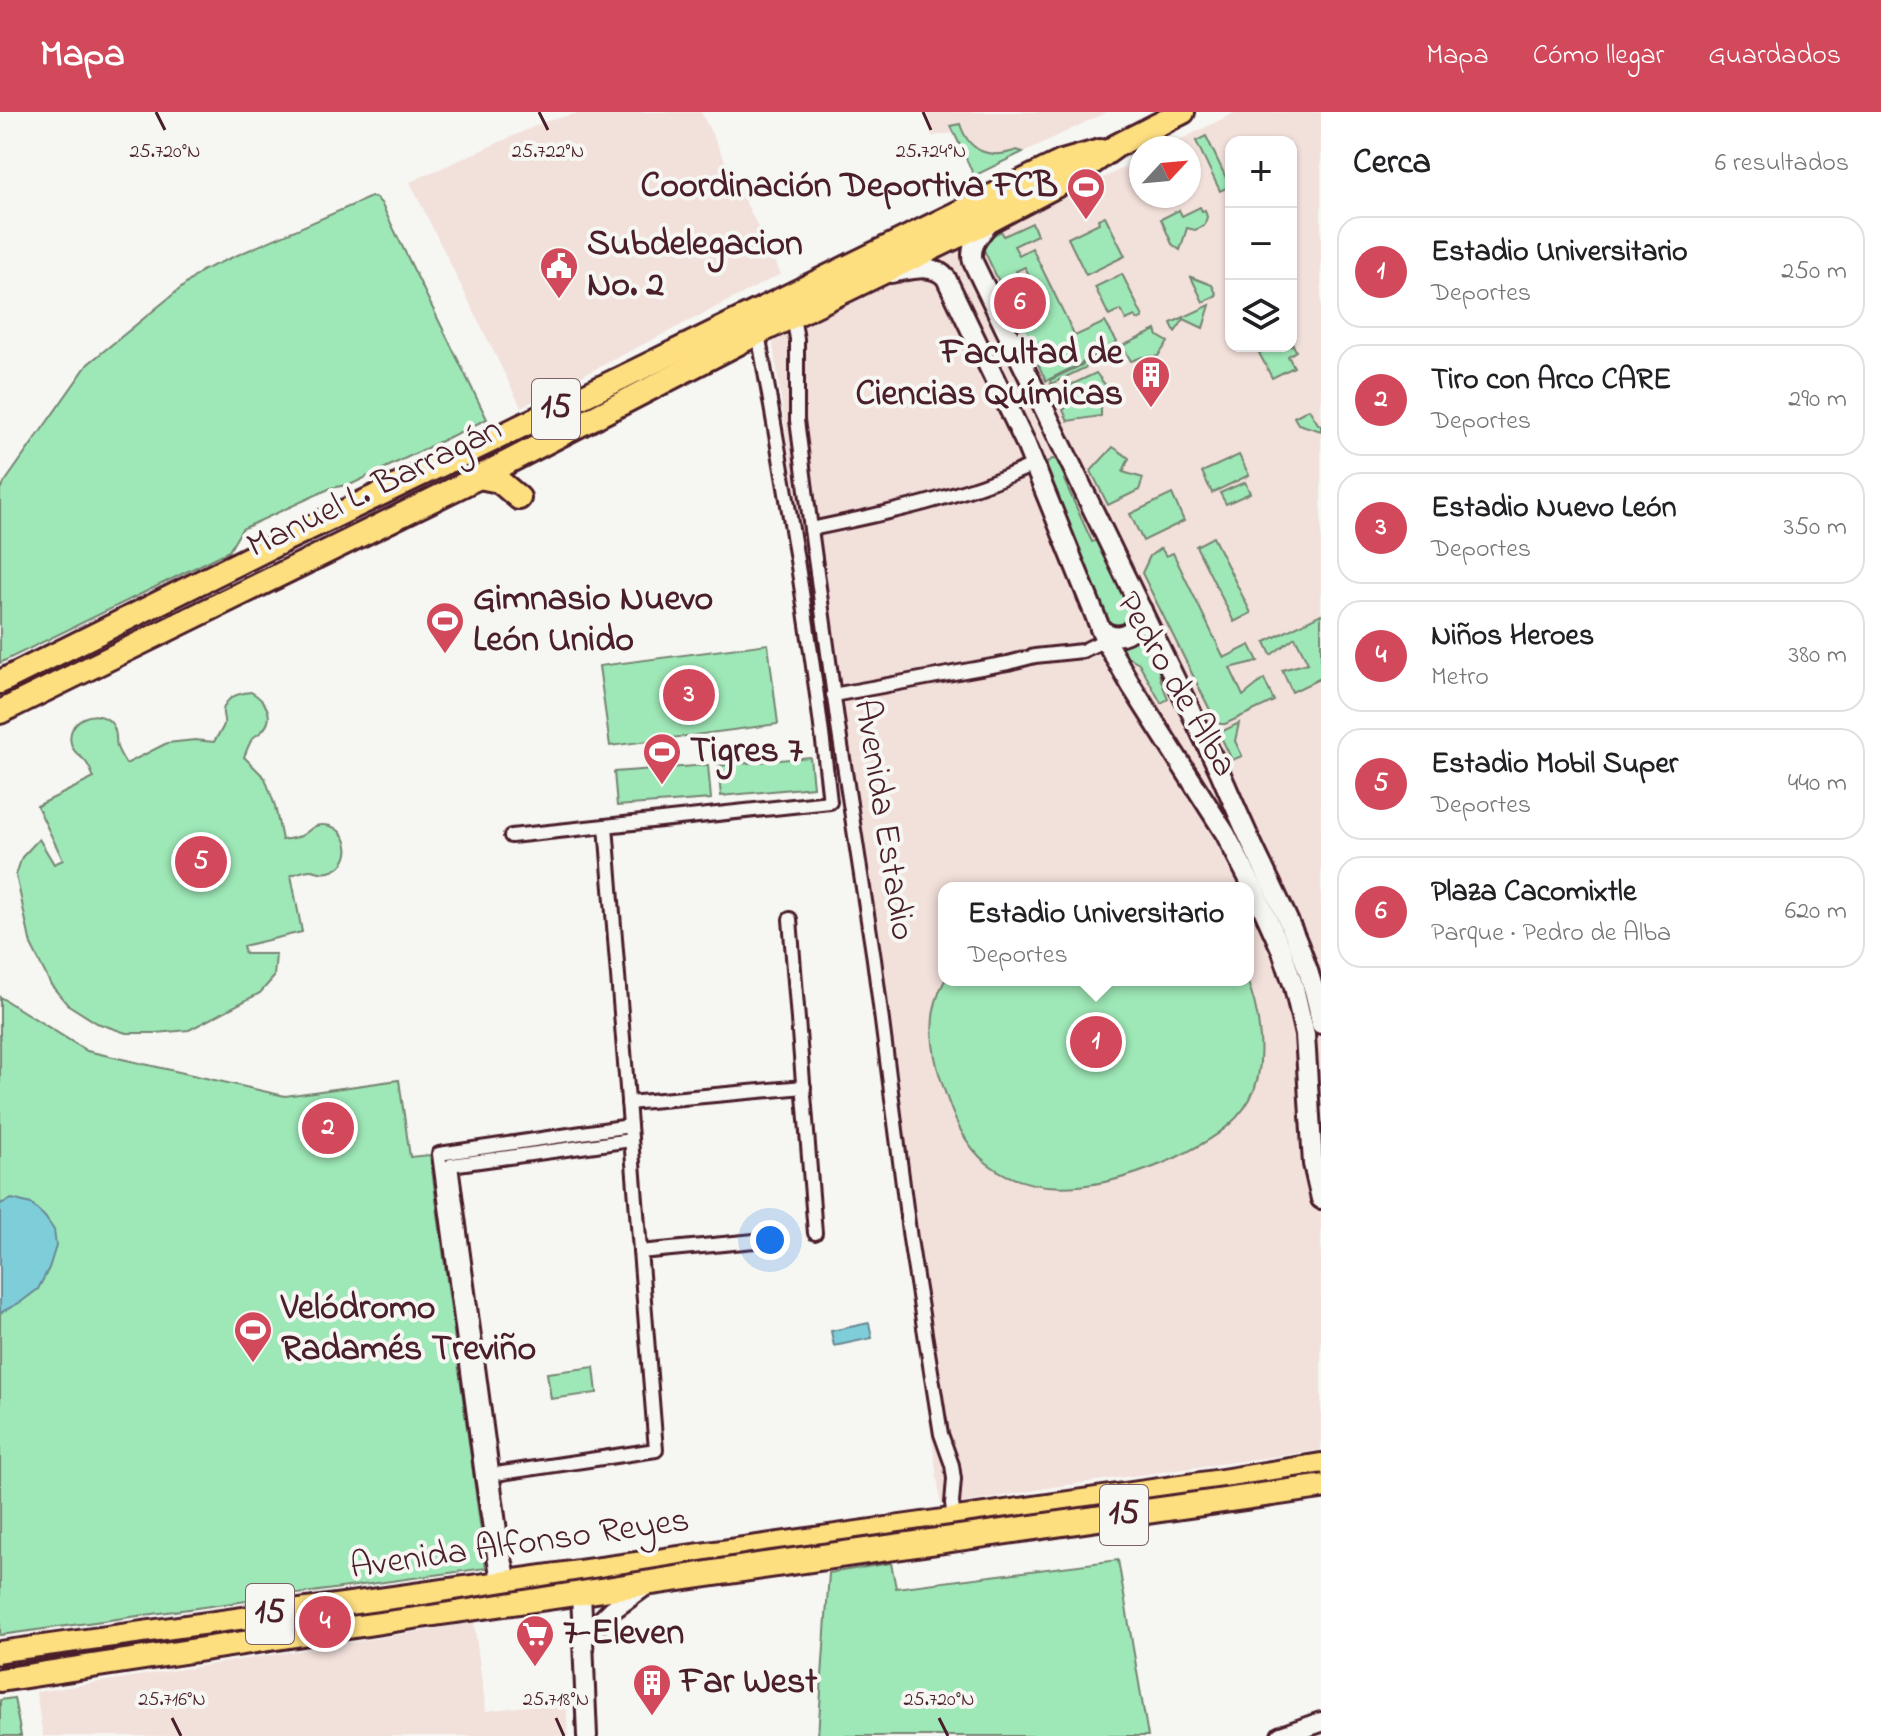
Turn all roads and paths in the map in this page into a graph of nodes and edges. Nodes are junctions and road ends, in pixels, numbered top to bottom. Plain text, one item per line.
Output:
1 (1183, 112) edge
2 (1116, 146) junction
3 (993, 219) junction
4 (882, 274) junction
5 (793, 317) junction
6 (758, 333) junction
7 (599, 413) junction
8 (1067, 455) junction
9 (1035, 464) junction
10 (479, 477) junction
11 (519, 498) dead end
12 (423, 503) junction
13 (811, 529) junction
14 (1142, 610) junction
15 (1102, 634) junction
16 (0, 682) edge
17 (833, 695) junction
18 (0, 712) edge
19 (606, 826) junction
20 (511, 836) dead end
21 (1250, 882) edge
22 (1254, 889) edge
23 (790, 919) dead end
24 (1321, 1024) edge
25 (804, 1087) junction
26 (628, 1103) junction
27 (630, 1126) junction
28 (631, 1140) junction
29 (1318, 1172) edge
30 (1321, 1199) edge
31 (815, 1233) dead end
32 (765, 1240) dead end
33 (640, 1252) junction
34 (477, 1399) junction
35 (1321, 1465) edge
36 (487, 1475) junction
37 (1321, 1487) edge
38 (1115, 1496) junction
39 (954, 1519) junction
40 (1039, 1527) junction
41 (540, 1576) junction
42 (504, 1581) junction
43 (650, 1583) junction
44 (606, 1590) junction
45 (581, 1593) junction
46 (138, 1633) junction
47 (583, 1639) junction
48 (183, 1652) junction
49 (0, 1653) edge
50 (0, 1680) edge
51 (1321, 1722) edge
52 (587, 1736) edge
53 (1281, 1736) edge

1 - 2 highway, Manuel L. Barragán / 15
2 - 3 highway, Manuel L. Barragán / 15
2 - 16 highway, Manuel L. Barragán / 15
3 - 4 highway, Manuel L. Barragán / 15
3 - 8 street, Pedro de Alba
4 - 5 highway, Manuel L. Barragán / 15
4 - 9 street, Pedro de Alba
5 - 6 highway, Manuel L. Barragán / 15
5 - 13 street, Avenida Estadio
6 - 7 highway, Manuel L. Barragán / 15
6 - 19 street
7 - 10 highway, Manuel L. Barragán / 15
7 - 12 highway
8 - 9 street
8 - 14 street, Pedro de Alba
9 - 13 street
9 - 15 street, Pedro de Alba
10 - 11 highway
10 - 12 highway, Manuel L. Barragán / 15
12 - 18 highway, Manuel L. Barragán / 15
13 - 17 street, Avenida Estadio
14 - 15 street
14 - 24 street, Pedro de Alba
15 - 17 street
15 - 21 street, Pedro de Alba
17 - 39 street, Avenida Estadio
19 - 20 street
19 - 26 street
22 - 29 street, Pedro de Alba
23 - 25 street
25 - 26 street
25 - 31 street
26 - 27 street
27 - 28 street
27 - 34 street
28 - 33 street
28 - 34 street
29 - 30 street, Pedro de Alba
32 - 33 street
33 - 36 street
34 - 36 street
35 - 38 highway, 15
36 - 42 street
37 - 40 highway, 15
38 - 39 highway, 15
38 - 40 highway
39 - 41 highway, Avenida Alfonso Reyes / 15
40 - 43 highway, Avenida Alfonso Reyes / 15
41 - 42 highway, Avenida Alfonso Reyes / 15
41 - 44 highway
42 - 46 highway, Avenida Alfonso Reyes / 15
43 - 44 highway, Avenida Alfonso Reyes / 15
43 - 47 street
44 - 45 highway, Avenida Alfonso Reyes / 15
45 - 47 street
45 - 48 highway, Avenida Alfonso Reyes / 15
46 - 48 highway
46 - 49 highway, Avenida Alfonso Reyes / 15
47 - 52 street
48 - 50 highway, Avenida Alfonso Reyes / 15
51 - 53 street

